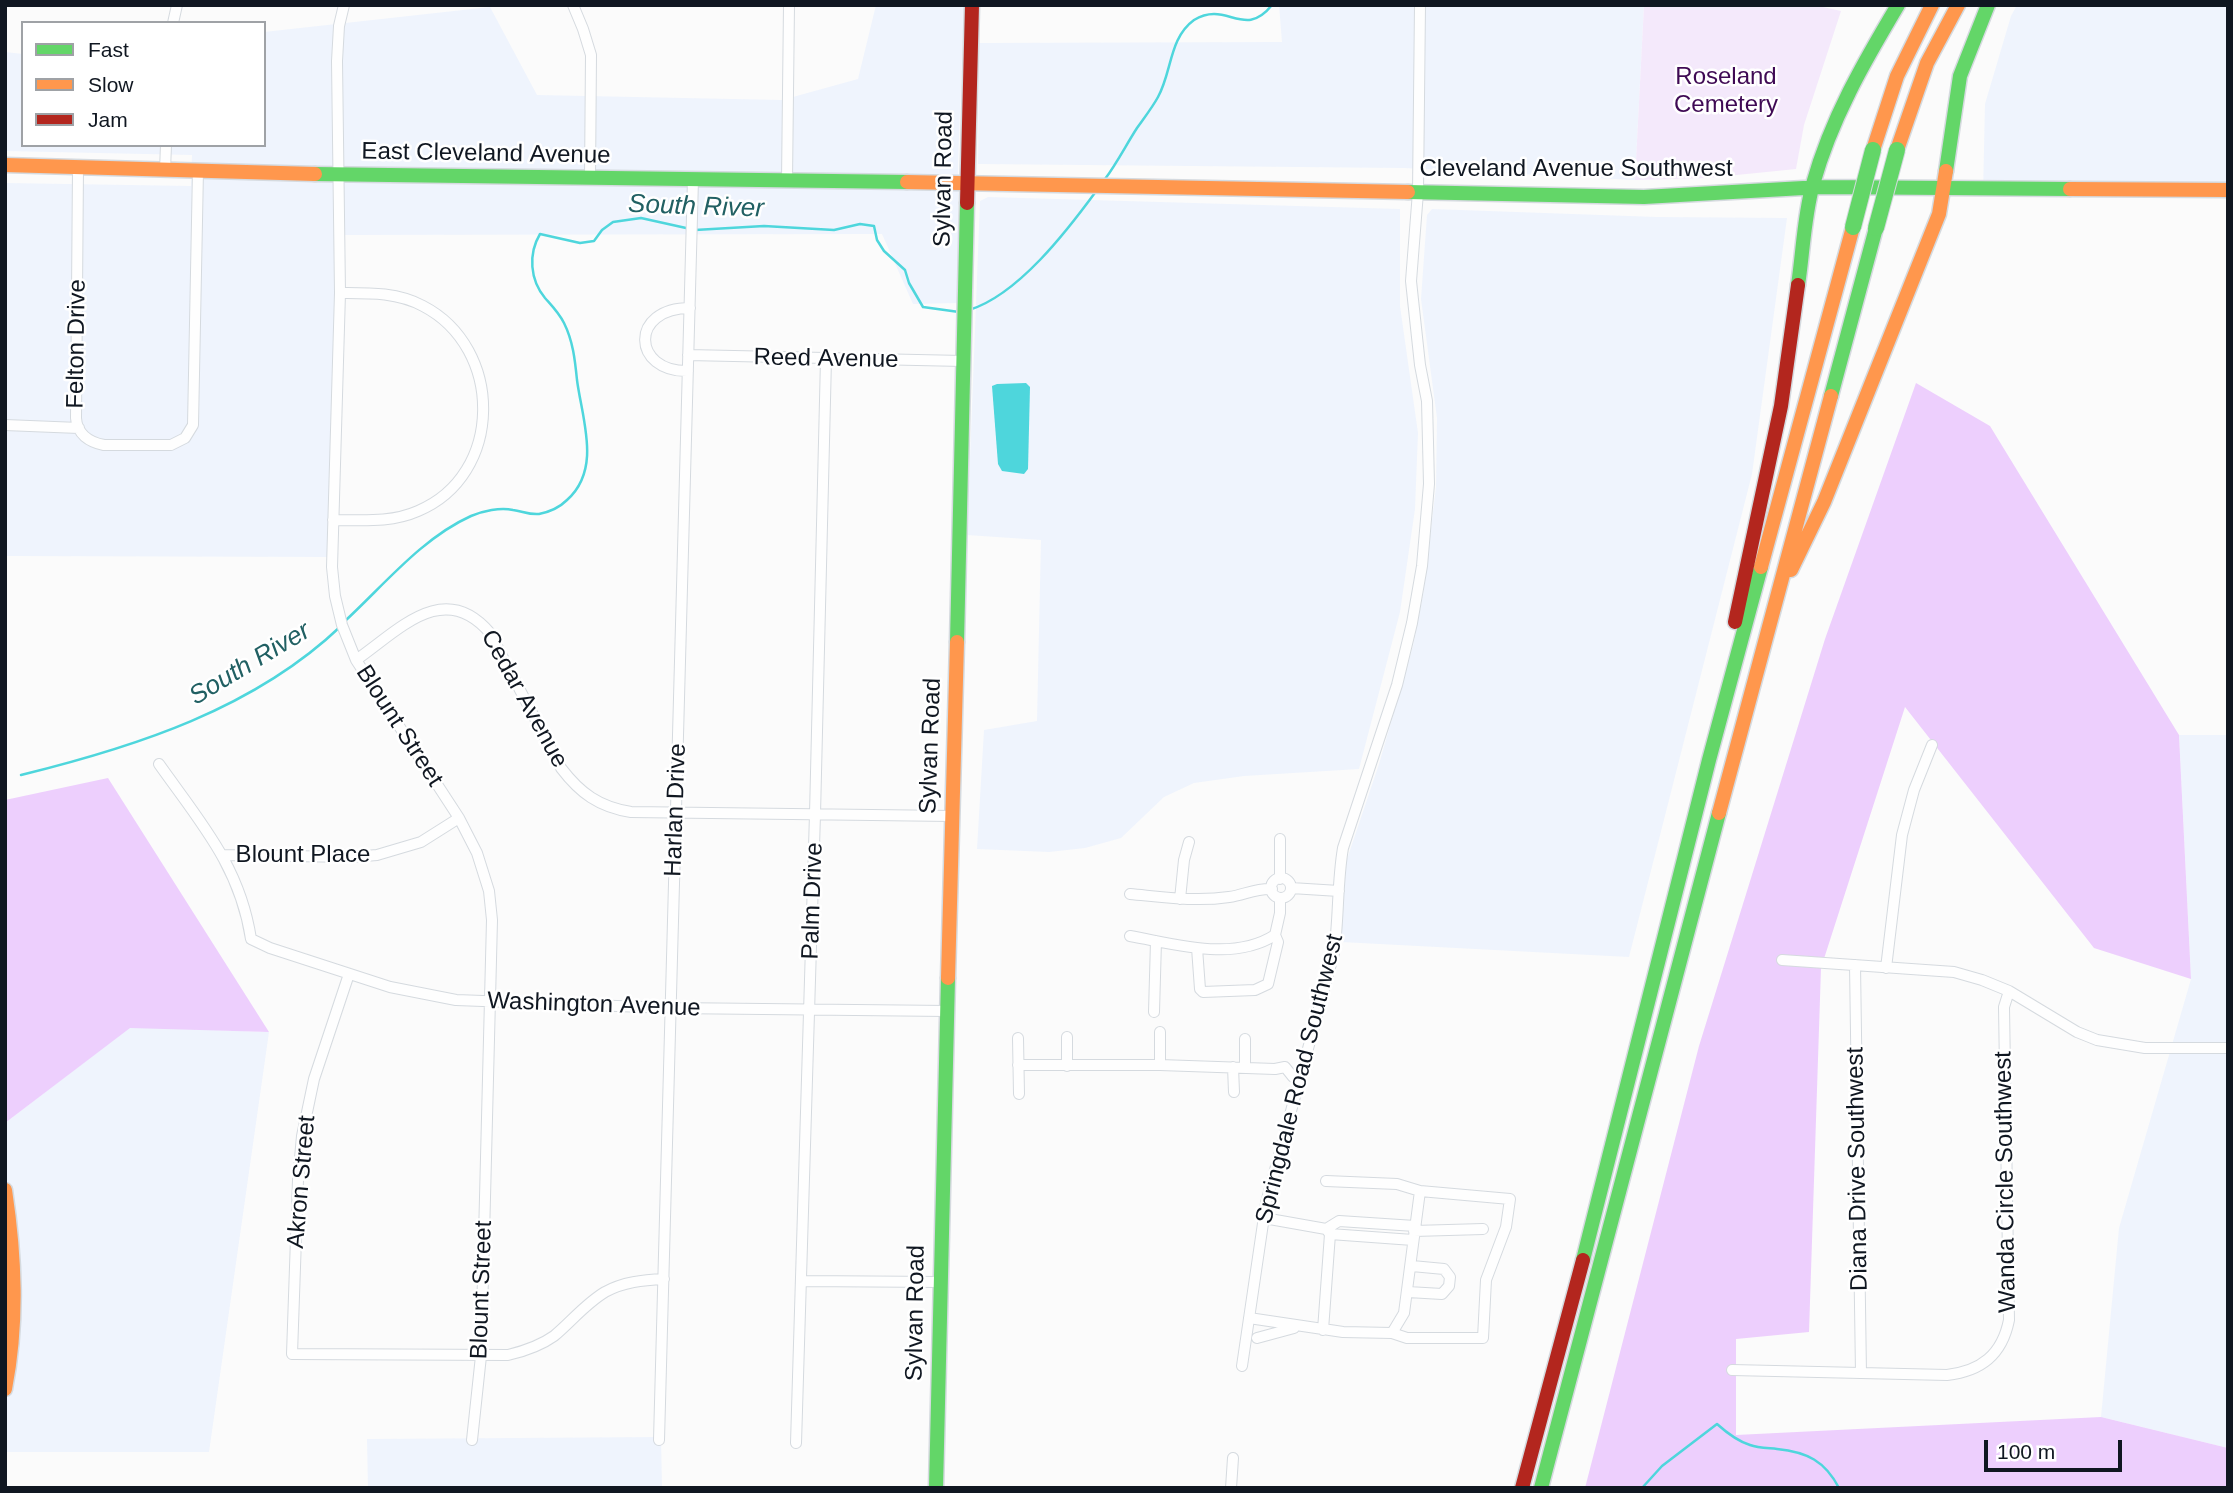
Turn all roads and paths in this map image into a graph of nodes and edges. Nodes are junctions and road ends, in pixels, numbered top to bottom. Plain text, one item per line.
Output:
1 (344, 5) edge
2 (573, 5) edge
3 (789, 5) edge
4 (972, 5) edge
5 (1420, 5) edge
6 (1898, 5) edge
7 (1931, 5) edge
8 (1958, 5) edge
9 (1988, 5) edge
10 (166, 147) edge
11 (5, 165) edge
12 (78, 168) junction
13 (165, 170) junction
14 (198, 170) junction
15 (339, 175) junction
16 (590, 178) junction
17 (693, 179) junction
18 (787, 180) junction
19 (966, 183) junction
20 (1812, 187) junction
21 (1945, 188) junction
22 (2228, 190) edge
23 (1418, 192) junction
24 (340, 293) junction
25 (690, 308) junction
26 (688, 355) junction
27 (826, 359) junction
28 (963, 361) junction
29 (688, 371) junction
30 (5, 425) edge
31 (79, 428) junction
32 (333, 520) junction
33 (1776, 600) junction
34 (356, 660) junction
35 (1932, 745) dead end
36 (1709, 760) junction
37 (159, 764) dead end
38 (676, 812) junction
39 (816, 814) junction
40 (952, 816) junction
41 (458, 818) junction
42 (1280, 839) dead end
43 (1189, 842) dead end
44 (223, 855) junction
45 (1280, 878) junction
46 (1291, 888) junction
47 (1272, 889) junction
48 (1339, 891) junction
49 (1130, 894) dead end
50 (1280, 898) junction
51 (1180, 899) junction
52 (1275, 935) junction
53 (1130, 936) dead end
54 (1156, 941) junction
55 (1197, 948) junction
56 (1782, 960) dead end
57 (1855, 965) junction
58 (1886, 968) junction
59 (349, 974) junction
60 (2009, 991) junction
61 (491, 1002) junction
62 (671, 1008) junction
63 (810, 1010) junction
64 (947, 1011) junction
65 (1154, 1012) dead end
66 (1160, 1032) dead end
67 (1067, 1037) dead end
68 (1018, 1038) dead end
69 (1245, 1039) dead end
70 (2228, 1048) edge
71 (1018, 1065) junction
72 (1160, 1065) junction
73 (1067, 1066) junction
74 (1233, 1067) junction
75 (1245, 1068) junction
76 (1296, 1078) junction
77 (1234, 1092) dead end
78 (1019, 1094) dead end
79 (1326, 1181) dead end
80 (5, 1190) edge
81 (1420, 1191) junction
82 (1264, 1217) junction
83 (1483, 1229) dead end
84 (1328, 1232) junction
85 (1414, 1232) junction
86 (1412, 1266) junction
87 (664, 1279) junction
88 (802, 1281) junction
89 (939, 1282) junction
90 (1408, 1292) junction
91 (1249, 1318) junction
92 (1297, 1327) junction
93 (1323, 1330) junction
94 (1392, 1333) junction
95 (1257, 1338) dead end
96 (481, 1356) junction
97 (1242, 1366) dead end
98 (1732, 1370) dead end
99 (1861, 1373) junction
100 (5, 1389) edge
101 (472, 1440) dead end
102 (659, 1440) dead end
103 (796, 1443) dead end
104 (1233, 1458) dead end
105 (936, 1488) edge
106 (1231, 1488) edge
107 (1522, 1488) edge
108 (1541, 1488) edge

1 - 15 street, Blount Street
2 - 16 street
3 - 18 street
4 - 19 main road, Sylvan Road
5 - 23 street, Springdale Road Southwest
6 - 20 main road
7 - 36 main road, bridge
8 - 33 main road, bridge
9 - 21 main road
10 - 13 street
11 - 12 main road, East Cleveland Avenue
12 - 13 main road, East Cleveland Avenue
12 - 31 street, Felton Drive
13 - 14 main road, East Cleveland Avenue
14 - 15 main road, East Cleveland Avenue
14 - 31 street, Felton Drive
15 - 16 main road, East Cleveland Avenue
15 - 24 street, Blount Street
16 - 17 main road, East Cleveland Avenue
17 - 18 main road, East Cleveland Avenue
17 - 25 street, Harlan Drive
18 - 19 main road, East Cleveland Avenue
19 - 23 main road, Cleveland Avenue Southwest
19 - 28 main road, Sylvan Road
20 - 21 main road, Cleveland Avenue Southwest
20 - 23 main road, Cleveland Avenue Southwest
20 - 36 main road
21 - 22 main road, Cleveland Avenue Southwest
21 - 33 main road
23 - 48 street, Springdale Road Southwest
24 - 32 street, Blount Street
24 - 32 street
25 - 26 street, Harlan Drive
25 - 29 street
26 - 27 street, Reed Avenue
26 - 29 street, Harlan Drive
27 - 28 street, Reed Avenue
27 - 39 street, Palm Drive
28 - 40 main road, Sylvan Road
29 - 38 street, Harlan Drive
30 - 31 street
32 - 34 street, Blount Street
33 - 108 main road
34 - 38 street, Cedar Avenue
34 - 41 street, Blount Street
35 - 58 street
36 - 107 main road
37 - 44 street
38 - 39 street, Cedar Avenue
38 - 62 street, Harlan Drive
39 - 40 street, Cedar Avenue
39 - 63 street, Palm Drive
40 - 64 main road, Sylvan Road
41 - 44 street, Blount Place
41 - 61 street, Blount Street
42 - 45 street
43 - 51 street
44 - 59 street, Washington Avenue
45 - 46 street
45 - 47 street
46 - 48 street
46 - 50 street
47 - 50 street
47 - 51 street
48 - 76 street, Springdale Road Southwest
49 - 51 street
50 - 52 street
52 - 55 street
52 - 55 street
53 - 54 street
54 - 55 street
54 - 65 street
56 - 57 street
57 - 58 street
57 - 99 street, Diana Drive Southwest
58 - 60 street
59 - 61 street, Washington Avenue
59 - 96 street, Akron Street
60 - 70 street
60 - 99 street, Wanda Circle Southwest
61 - 62 street, Washington Avenue
61 - 96 street, Blount Street
62 - 63 street, Washington Avenue
62 - 87 street, Harlan Drive
63 - 64 street, Washington Avenue
63 - 88 street, Palm Drive
64 - 89 main road, Sylvan Road
66 - 72 street
67 - 73 street
68 - 71 street
69 - 75 street
71 - 73 street
71 - 78 street
72 - 73 street
72 - 74 street
74 - 75 street
74 - 77 street
75 - 76 street
76 - 82 street, Springdale Road Southwest
79 - 81 street
80 - 100 main road
81 - 85 street
81 - 94 street
82 - 84 street
82 - 91 street, Springdale Road Southwest
83 - 85 street
84 - 85 street
84 - 93 street
85 - 86 street
86 - 90 street
86 - 90 street
87 - 96 street
87 - 102 street, Harlan Drive
88 - 89 street
88 - 103 street, Palm Drive
89 - 105 main road, Sylvan Road
90 - 94 street
91 - 92 street
91 - 97 street, Springdale Road Southwest
92 - 93 street
92 - 95 street
93 - 94 street
96 - 101 street, Blount Street
98 - 99 street, Wanda Circle Southwest
104 - 106 street

